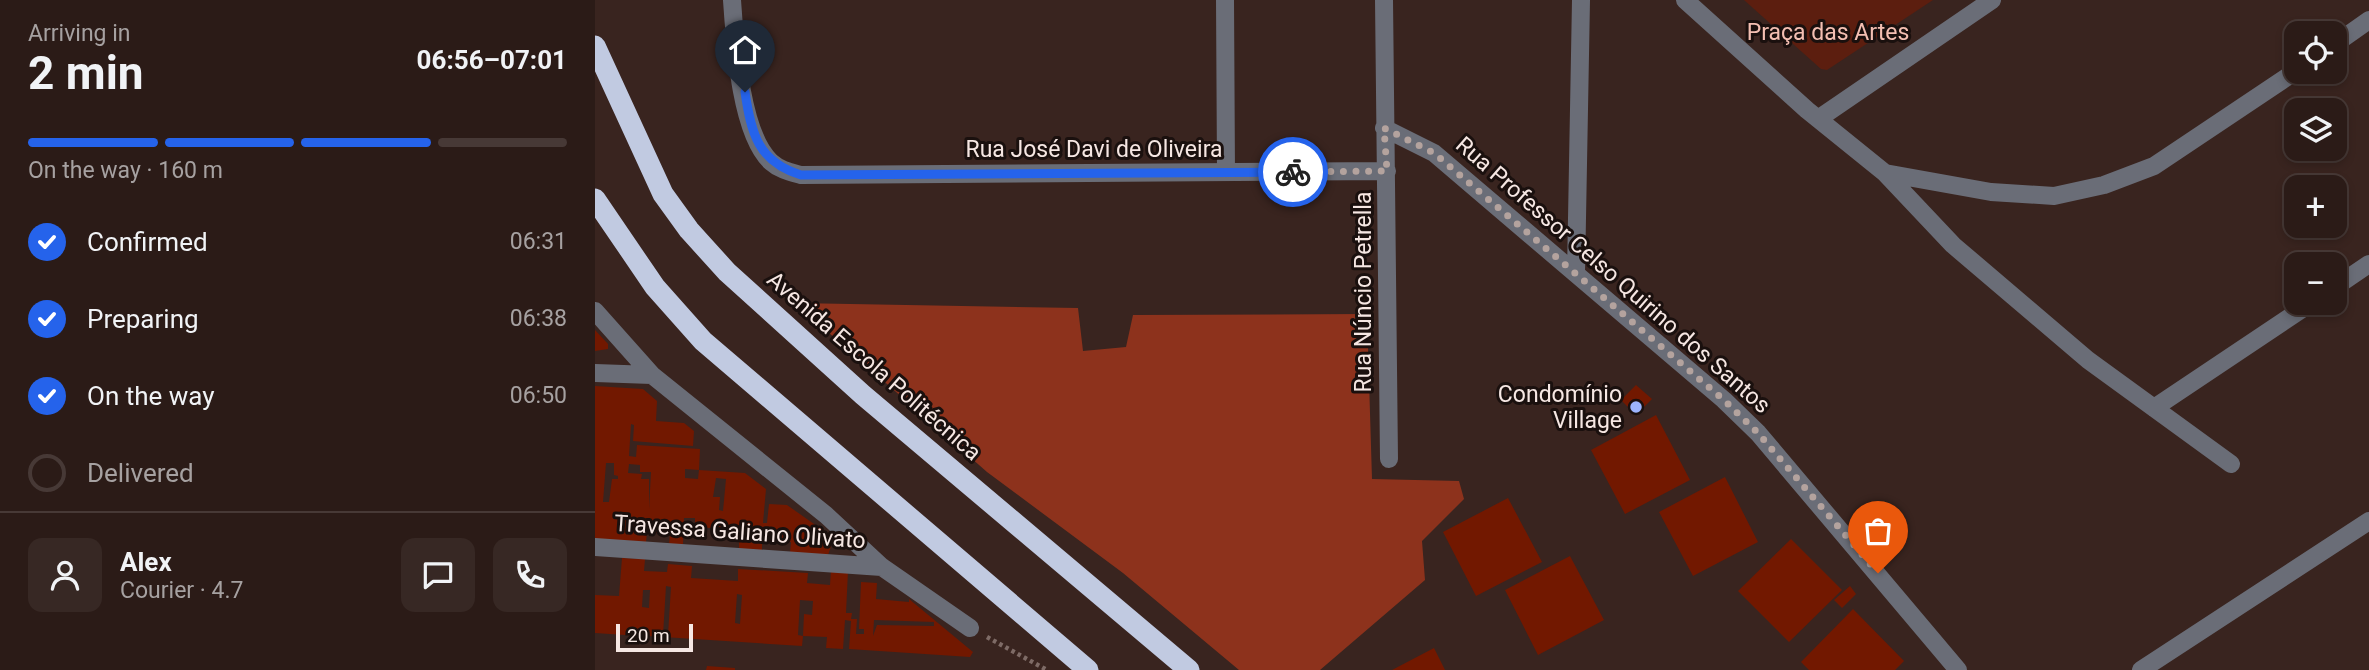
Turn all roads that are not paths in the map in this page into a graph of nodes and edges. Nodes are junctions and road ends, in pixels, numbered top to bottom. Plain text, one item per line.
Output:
1 (732, 0) edge
2 (1225, 0) edge
3 (1384, 0) edge
4 (1581, 0) edge
5 (1685, 0) edge
6 (1992, 0) edge
7 (2369, 20) edge
8 (2347, 36) edge
9 (595, 47) edge
10 (2284, 79) edge
11 (1818, 119) junction
12 (1384, 128) junction
13 (1387, 171) junction
14 (1226, 172) junction
15 (1885, 173) junction
16 (595, 199) edge
17 (2369, 264) edge
18 (1576, 273) junction
19 (2347, 279) edge
20 (595, 311) edge
21 (2293, 315) edge
22 (595, 373) edge
23 (652, 375) junction
24 (2154, 408) junction
25 (1389, 459) dead end
26 (2231, 464) dead end
27 (2369, 522) edge
28 (595, 547) edge
29 (882, 567) junction
30 (970, 628) road end
31 (1088, 670) edge
32 (1189, 670) edge
33 (1958, 670) edge
34 (2141, 670) edge

1 - 14 street, Rua José Davi de Oliveira
2 - 14 street
3 - 12 street, Rua Núncio Petrella
4 - 18 street
5 - 11 street
6 - 11 street
7 - 8 street
9 - 32 highway, Avenida Escola Politécnica
10 - 15 street
11 - 15 street
12 - 13 street, Rua Núncio Petrella
12 - 18 street, Rua Professor Celso Quirino dos Santos
13 - 14 street, Rua José Davi de Oliveira
13 - 25 street, Rua Núncio Petrella
15 - 24 street
16 - 31 highway
17 - 19 street
18 - 33 street, Rua Professor Celso Quirino dos Santos
20 - 23 street
21 - 24 street
22 - 23 street
23 - 29 street
24 - 26 street
27 - 34 street
28 - 29 street, Travessa Galiano Olivato
29 - 30 street

